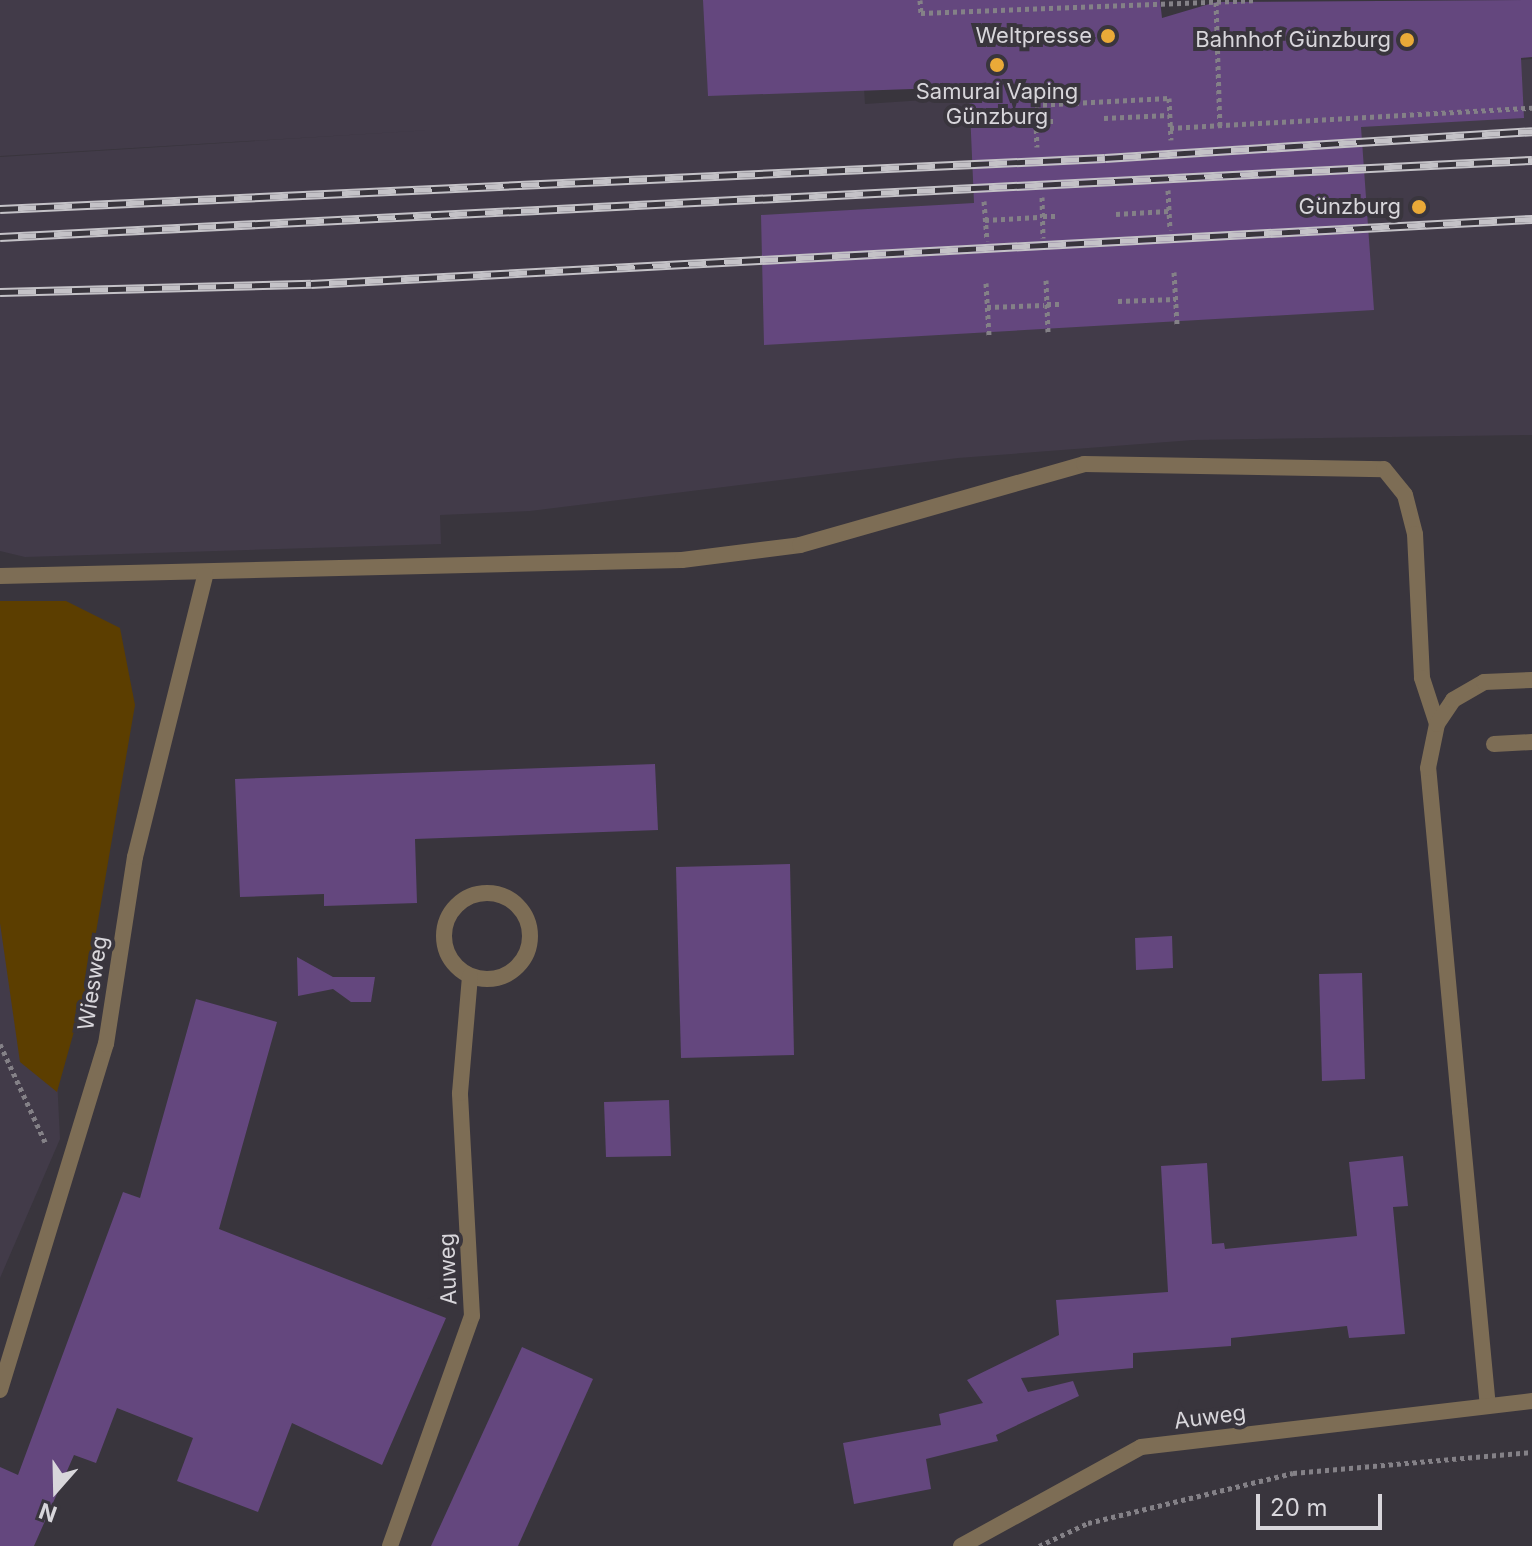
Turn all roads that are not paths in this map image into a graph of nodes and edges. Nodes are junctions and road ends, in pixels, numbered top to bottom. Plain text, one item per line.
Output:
1 (0, 576) edge
2 (205, 576) junction
3 (1532, 680) edge
4 (1437, 724) junction
5 (1532, 742) edge
6 (1494, 744) dead end
7 (470, 976) junction
8 (0, 1390) edge
9 (1532, 1401) edge
10 (1488, 1406) junction
11 (390, 1546) edge
12 (961, 1546) edge

1 - 2 street
2 - 4 street
2 - 8 street, Wiesweg
3 - 4 street
4 - 10 street
5 - 6 street
7 - 7 street
7 - 11 street, Auweg
9 - 10 street, Auweg
10 - 12 street, Auweg

